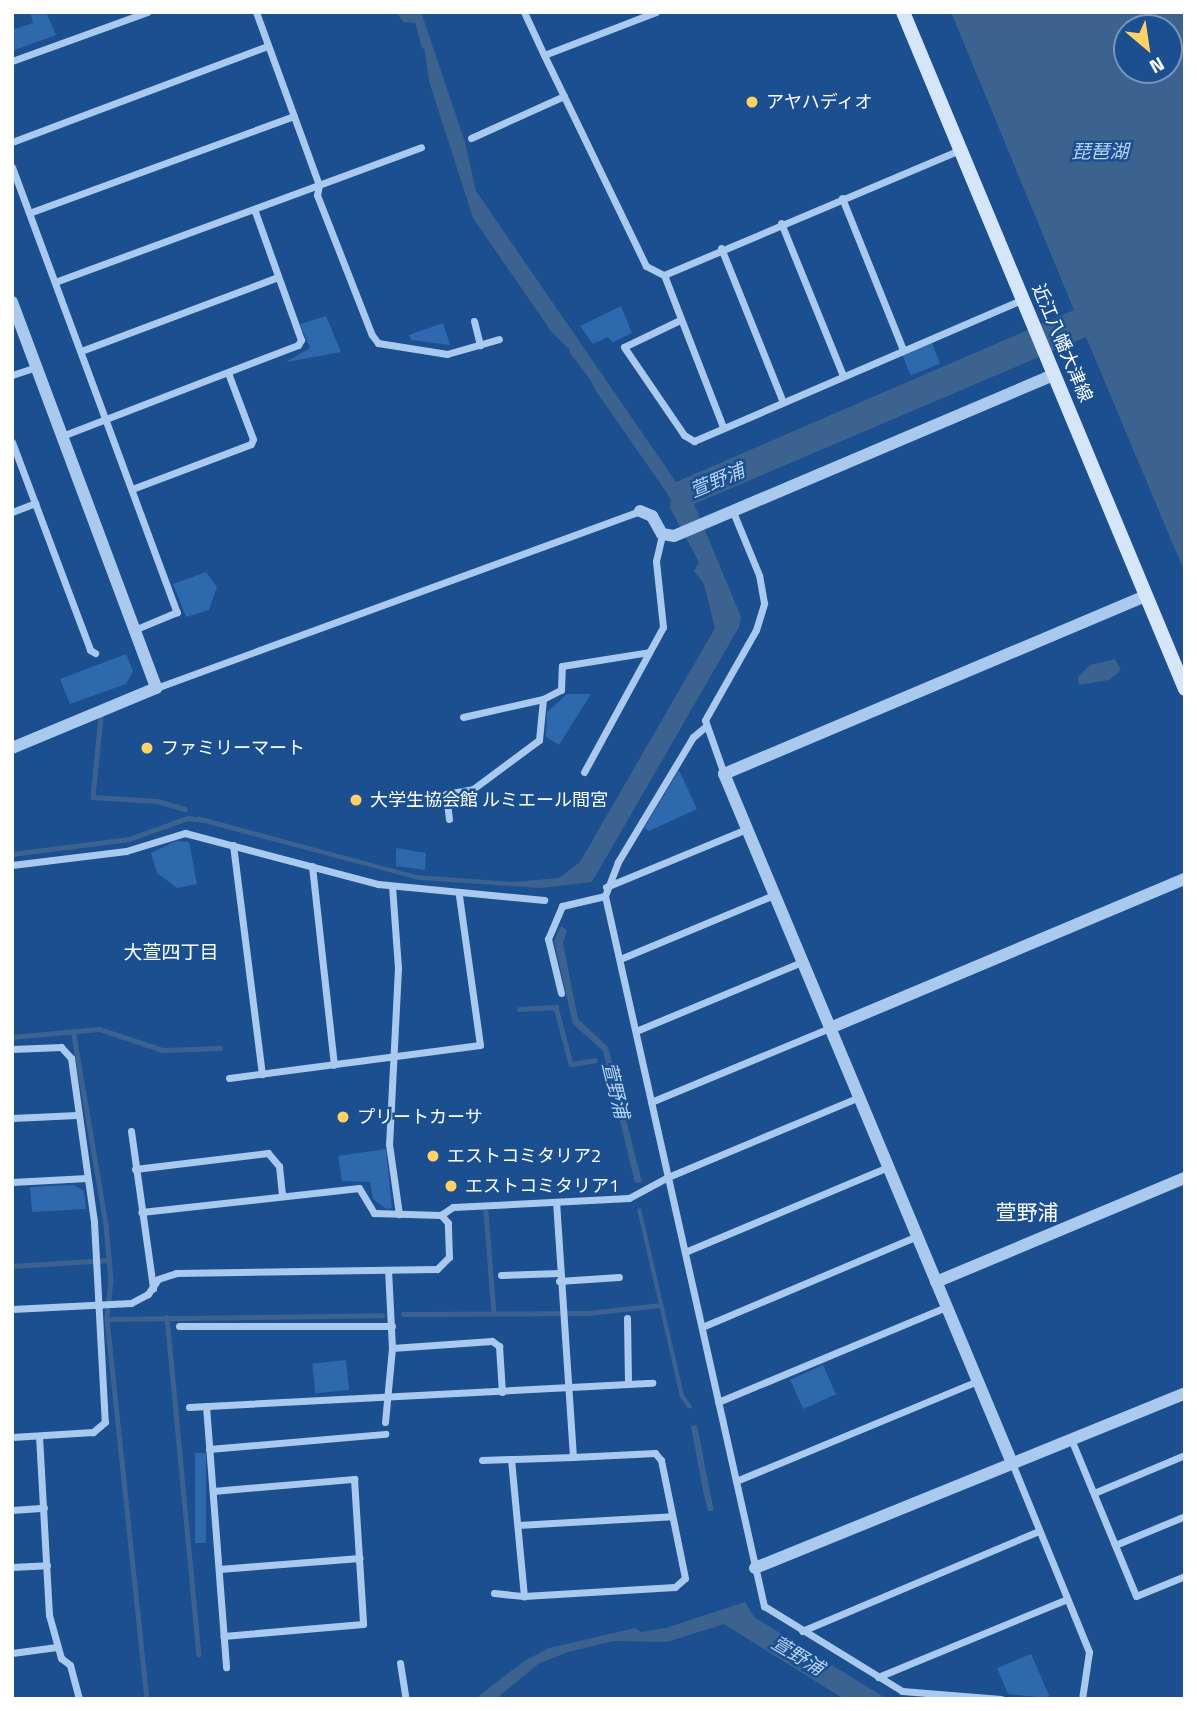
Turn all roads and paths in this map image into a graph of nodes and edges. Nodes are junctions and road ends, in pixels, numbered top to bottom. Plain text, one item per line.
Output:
1 (147, 12) edge
2 (256, 12) edge
3 (524, 12) edge
4 (656, 12) edge
5 (903, 12) edge
6 (268, 46) junction
7 (544, 55) junction
8 (12, 61) edge
9 (564, 96) junction
10 (294, 116) junction
11 (471, 138) dead end
12 (12, 142) edge
13 (421, 147) dead end
14 (961, 150) junction
15 (12, 167) edge
16 (319, 185) junction
17 (842, 198) junction
18 (254, 209) junction
19 (29, 214) junction
20 (781, 223) junction
21 (721, 248) junction
22 (664, 275) junction
23 (278, 277) junction
24 (55, 282) junction
25 (1022, 300) junction
26 (12, 302) edge
27 (680, 320) junction
28 (474, 321) dead end
29 (499, 340) dead end
30 (480, 345) junction
31 (81, 351) junction
32 (903, 351) junction
33 (36, 367) junction
34 (1051, 369) junction
35 (228, 373) junction
36 (12, 376) edge
37 (843, 376) junction
38 (783, 402) junction
39 (106, 420) junction
40 (723, 427) junction
41 (62, 436) junction
42 (12, 442) edge
43 (132, 489) junction
44 (35, 503) junction
45 (640, 511) joint
46 (12, 512) edge
47 (733, 512) junction
48 (662, 534) junction
49 (1146, 596) junction
50 (134, 630) junction
51 (649, 652) junction
52 (95, 653) dead end
53 (156, 688) junction
54 (1185, 689) edge
55 (543, 699) junction
56 (463, 717) dead end
57 (705, 727) junction
58 (12, 748) edge
59 (584, 772) dead end
60 (724, 774) junction
61 (449, 819) dead end
62 (747, 828) junction
63 (233, 845) junction
64 (12, 865) edge
65 (312, 866) junction
66 (1185, 879) edge
67 (392, 886) junction
68 (606, 891) junction
69 (459, 895) junction
70 (774, 895) junction
71 (544, 900) dead end
72 (620, 959) junction
73 (803, 962) junction
74 (561, 993) dead end
75 (830, 1028) junction
76 (636, 1031) junction
77 (12, 1049) edge
78 (394, 1057) junction
79 (334, 1065) junction
80 (262, 1074) junction
81 (229, 1078) dead end
82 (859, 1097) junction
83 (651, 1102) junction
84 (77, 1115) junction
85 (12, 1118) edge
86 (131, 1131) dead end
87 (888, 1167) junction
88 (135, 1169) junction
89 (668, 1177) junction
90 (87, 1178) junction
91 (1185, 1178) edge
92 (12, 1182) edge
93 (282, 1195) junction
94 (556, 1203) junction
95 (141, 1212) junction
96 (399, 1214) junction
97 (441, 1214) junction
98 (917, 1236) junction
99 (685, 1252) junction
100 (388, 1270) junction
101 (501, 1275) dead end
102 (559, 1277) junction
103 (619, 1277) dead end
104 (936, 1282) junction
105 (153, 1288) junction
106 (98, 1303) junction
107 (946, 1307) junction
108 (12, 1309) edge
109 (627, 1318) dead end
110 (179, 1326) dead end
111 (392, 1326) junction
112 (702, 1328) junction
113 (392, 1348) junction
114 (977, 1381) junction
115 (652, 1383) dead end
116 (628, 1384) junction
117 (568, 1388) junction
118 (502, 1392) junction
119 (1185, 1392) edge
120 (388, 1396) junction
121 (718, 1402) junction
122 (206, 1406) junction
123 (190, 1407) dead end
124 (385, 1422) dead end
125 (386, 1434) dead end
126 (39, 1436) junction
127 (12, 1437) edge
128 (1071, 1439) junction
129 (209, 1450) junction
130 (1185, 1455) edge
131 (573, 1457) junction
132 (511, 1459) junction
133 (482, 1460) dead end
134 (1012, 1463) junction
135 (736, 1481) junction
136 (212, 1492) junction
137 (1094, 1493) junction
138 (44, 1508) junction
139 (12, 1510) edge
140 (672, 1516) junction
141 (1185, 1516) edge
142 (518, 1525) junction
143 (1039, 1531) junction
144 (1115, 1545) junction
145 (360, 1558) junction
146 (47, 1565) junction
147 (12, 1567) edge
148 (755, 1568) junction
149 (219, 1569) junction
150 (1185, 1576) edge
151 (494, 1593) dead end
152 (524, 1596) junction
153 (1067, 1599) junction
154 (802, 1631) junction
155 (224, 1636) junction
156 (57, 1647) junction
157 (12, 1653) edge
158 (400, 1663) dead end
159 (226, 1667) dead end
160 (878, 1677) junction
161 (79, 1699) edge
162 (406, 1699) edge
163 (1001, 1699) edge
164 (1082, 1699) edge

1 - 8 street
2 - 6 street
3 - 7 street
4 - 7 street
5 - 14 main road, 近江八幡大津線
6 - 10 street
6 - 12 street
7 - 9 street
9 - 11 street
9 - 22 street
10 - 16 street
10 - 19 street
13 - 16 street
14 - 17 street
14 - 25 main road, 近江八幡大津線
15 - 19 street
16 - 18 street
16 - 30 street
17 - 20 street
17 - 32 street
18 - 23 street
18 - 24 street
19 - 24 street
20 - 21 street
20 - 37 street
21 - 22 street
21 - 38 street
22 - 27 street
23 - 31 street
23 - 35 street
24 - 31 street
25 - 32 street
25 - 34 main road, 近江八幡大津線
26 - 33 street
27 - 40 street
27 - 40 street
28 - 30 street
29 - 30 street
31 - 39 street
32 - 37 street
33 - 36 street
33 - 41 street
34 - 47 street
34 - 49 main road, 近江八幡大津線
35 - 39 street
35 - 43 street
37 - 38 street
38 - 40 street
39 - 41 street
39 - 43 street
41 - 50 street
42 - 44 street
43 - 50 street
44 - 46 street
44 - 52 street
45 - 48 street
45 - 53 street
47 - 48 street
47 - 57 street
48 - 51 street
49 - 54 main road, 近江八幡大津線
49 - 60 street
50 - 53 street
51 - 55 street
51 - 59 street
53 - 58 street
55 - 56 street
55 - 61 street
57 - 60 street
57 - 68 street
60 - 62 street
62 - 68 street
62 - 70 street
63 - 64 street
63 - 65 street
63 - 80 street
65 - 67 street
65 - 79 street
66 - 75 street
67 - 69 street
67 - 78 street
68 - 72 street
68 - 74 street
69 - 71 street
69 - 78 street
70 - 72 street
70 - 73 street
72 - 76 street
73 - 75 street
73 - 76 street
75 - 82 street
75 - 83 street
76 - 83 street
77 - 84 street
78 - 79 street
78 - 96 street
79 - 80 street
80 - 81 street
82 - 87 street
82 - 89 street
83 - 89 street
84 - 85 street
84 - 90 street
86 - 88 street
87 - 98 street
87 - 99 street
88 - 93 street
88 - 95 street
89 - 94 street
89 - 99 street
90 - 92 street
90 - 106 street
91 - 104 street
93 - 95 street
93 - 96 street
94 - 97 street
94 - 102 street
95 - 105 street
96 - 97 street
97 - 100 street
98 - 104 street
98 - 112 street
99 - 112 street
100 - 105 street
100 - 111 street
101 - 102 street
102 - 103 street
102 - 117 street
104 - 107 street
105 - 106 street
106 - 108 street
106 - 126 street
107 - 114 street
107 - 121 street
109 - 116 street
110 - 111 street
111 - 113 street
112 - 121 street
113 - 118 street
113 - 120 street
114 - 134 street
114 - 135 street
115 - 116 street
116 - 117 street
117 - 118 street
117 - 131 street
118 - 120 street
119 - 128 street
120 - 122 street
120 - 124 street
121 - 135 street
122 - 123 street
122 - 129 street
125 - 129 street
126 - 127 street
126 - 138 street
128 - 134 street
128 - 137 street
129 - 136 street
130 - 137 street
131 - 132 street
131 - 140 street
132 - 133 street
132 - 142 street
134 - 143 street
134 - 148 street
135 - 148 street
136 - 145 street
136 - 149 street
137 - 144 street
138 - 139 street
138 - 146 street
140 - 142 street
140 - 152 street
141 - 144 street
142 - 152 street
143 - 153 street
143 - 154 street
144 - 150 street
145 - 149 street
145 - 155 street
146 - 147 street
146 - 156 street
148 - 154 street
149 - 155 street
151 - 152 street
153 - 160 street
153 - 164 street
154 - 160 street
155 - 159 street
156 - 157 street
156 - 161 street
158 - 162 street
160 - 163 street

